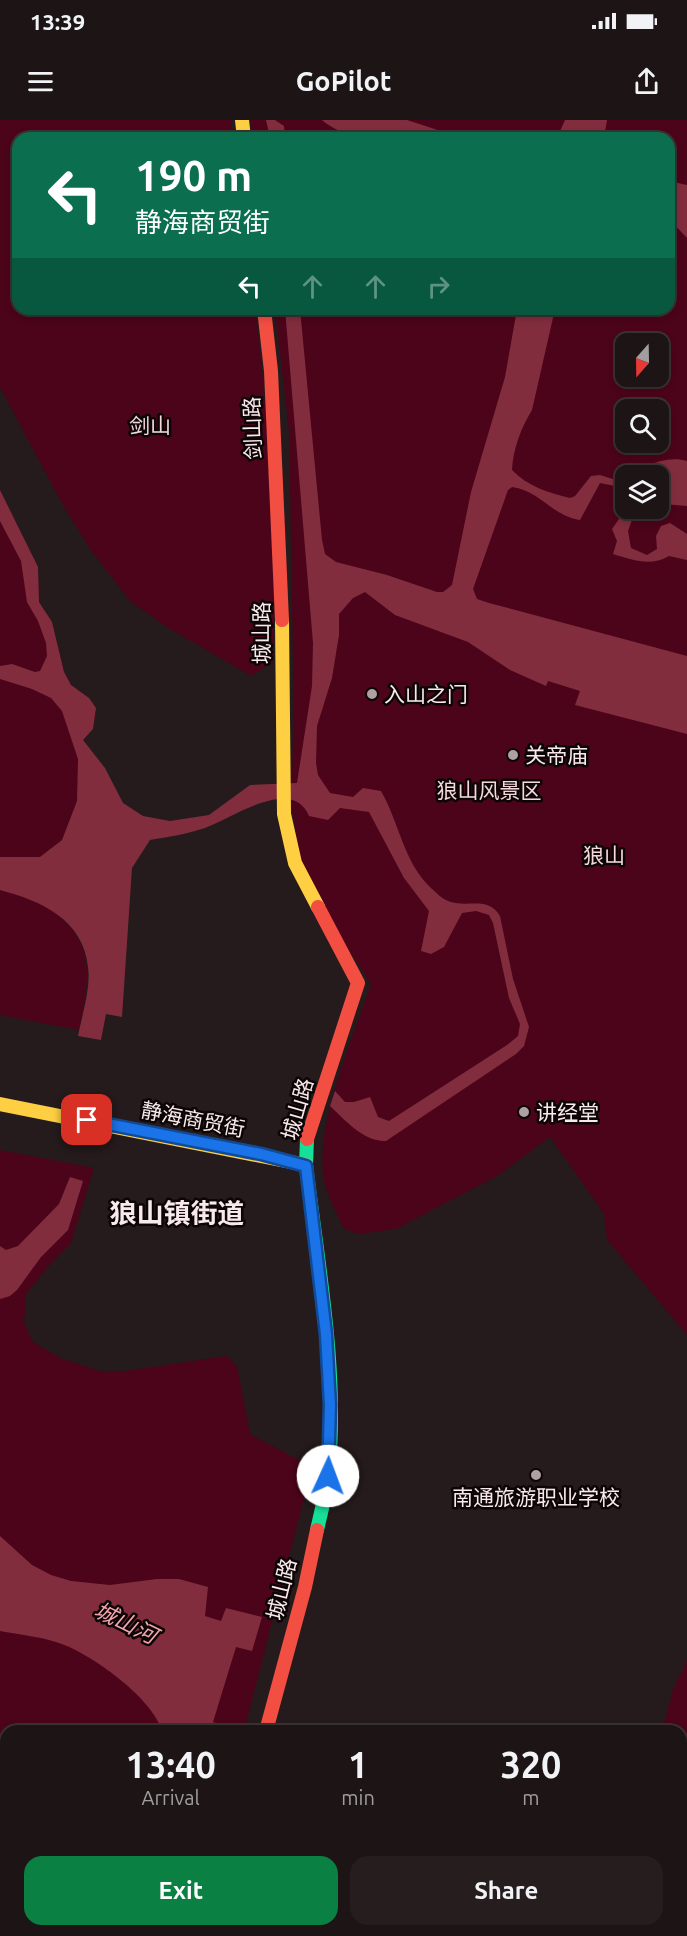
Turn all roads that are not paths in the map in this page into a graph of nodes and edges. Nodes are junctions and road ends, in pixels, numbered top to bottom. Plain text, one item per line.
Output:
1 (265, 315) edge
2 (278, 546) joint
3 (0, 1104) edge
4 (306, 1166) junction
5 (268, 1725) edge

1 - 2 street, 剑山路
2 - 4 street, 城山路
3 - 4 street, 静海商贸街
4 - 5 street, 城山路

